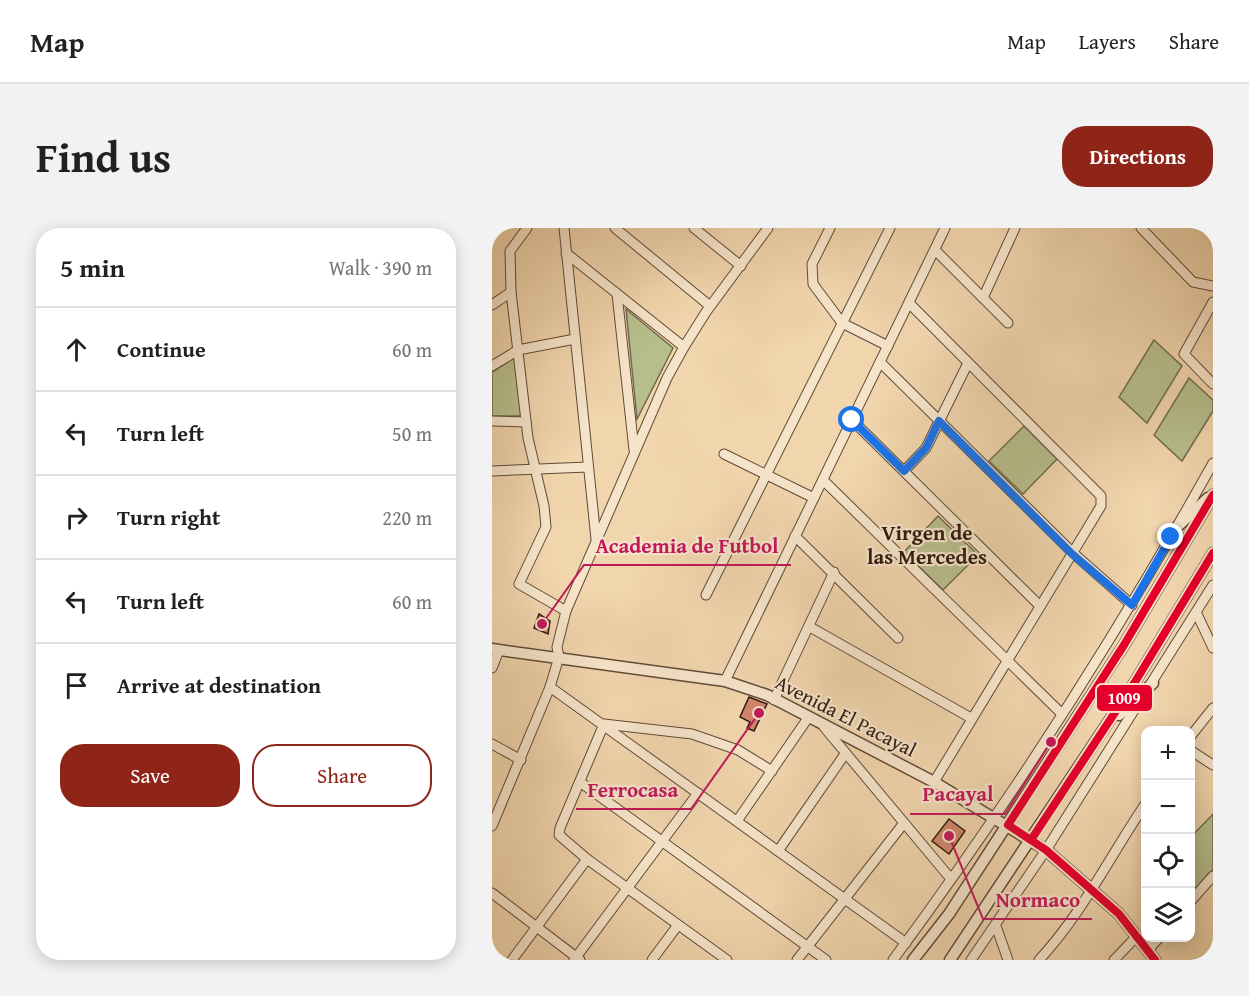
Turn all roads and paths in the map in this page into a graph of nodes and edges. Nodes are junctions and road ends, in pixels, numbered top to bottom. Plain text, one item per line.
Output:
1 (496, 228) edge
2 (527, 228) edge
3 (564, 228) edge
4 (615, 228) edge
5 (694, 228) edge
6 (768, 228) edge
7 (830, 228) edge
8 (890, 228) edge
9 (945, 228) edge
10 (1015, 228) edge
11 (1141, 228) edge
12 (492, 231) edge
13 (935, 250) junction
14 (566, 253) junction
15 (741, 266) junction
16 (1213, 286) edge
17 (511, 292) junction
18 (617, 294) junction
19 (983, 298) junction
20 (1213, 302) edge
21 (909, 303) junction
22 (492, 305) edge
23 (710, 306) junction
24 (1209, 319) edge
25 (842, 323) junction
26 (1008, 323) dead end
27 (575, 339) junction
28 (684, 346) junction
29 (888, 346) junction
30 (518, 350) junction
31 (880, 362) junction
32 (968, 363) junction
33 (492, 366) edge
34 (1213, 384) edge
35 (852, 420) junction
36 (492, 421) edge
37 (939, 421) junction
38 (526, 422) junction
39 (635, 452) junction
40 (724, 454) dead end
41 (1213, 464) edge
42 (588, 466) junction
43 (492, 471) edge
44 (535, 471) junction
45 (904, 471) junction
46 (766, 474) junction
47 (823, 480) junction
48 (1213, 494) edge
49 (814, 498) junction
50 (1178, 526) junction
51 (795, 536) junction
52 (596, 540) junction
53 (1213, 553) edge
54 (1072, 554) junction
55 (834, 572) junction
56 (1213, 585) edge
57 (706, 595) dead end
58 (1132, 605) junction
59 (1040, 606) junction
60 (566, 611) junction
61 (1197, 614) junction
62 (810, 627) junction
63 (898, 638) dead end
64 (1213, 648) edge
65 (496, 650) edge
66 (560, 657) junction
67 (1007, 661) junction
68 (492, 668) edge
69 (725, 681) junction
70 (1153, 683) junction
71 (550, 687) junction
72 (774, 699) junction
73 (1213, 708) edge
74 (1061, 713) junction
75 (808, 718) junction
76 (971, 718) junction
77 (604, 724) junction
78 (824, 727) junction
79 (1105, 727) junction
80 (1195, 732) edge
81 (492, 744) edge
82 (1195, 753) edge
83 (845, 754) junction
84 (521, 760) junction
85 (1213, 765) edge
86 (772, 771) junction
87 (580, 782) junction
88 (934, 782) junction
89 (698, 793) junction
90 (1141, 810) edge
91 (994, 816) junction
92 (493, 820) edge
93 (737, 821) junction
94 (904, 823) junction
95 (1008, 825) junction
96 (1031, 840) junction
97 (663, 842) junction
98 (1046, 850) junction
99 (778, 851) junction
100 (587, 859) junction
101 (1213, 876) edge
102 (951, 879) junction
103 (628, 890) junction
104 (1093, 890) junction
105 (492, 893) edge
106 (1195, 897) edge
107 (844, 899) junction
108 (678, 925) junction
109 (536, 926) junction
110 (996, 926) junction
111 (1137, 936) junction
112 (1157, 942) edge
113 (906, 943) junction
114 (807, 946) junction
115 (1151, 956) edge
116 (577, 959) edge
117 (512, 960) edge
118 (652, 960) edge
119 (727, 960) edge
120 (797, 960) edge
121 (826, 960) edge
122 (893, 960) edge
123 (913, 960) edge
124 (950, 960) edge
125 (971, 960) edge
126 (1008, 960) edge
127 (1039, 960) edge
128 (1114, 960) edge

1 - 12 street
2 - 17 street
3 - 14 street
4 - 23 street
5 - 15 street
6 - 15 street
7 - 25 street
8 - 25 street
9 - 13 street
10 - 19 street
11 - 16 street
13 - 19 street
13 - 21 street
14 - 18 street
14 - 27 street
15 - 23 street
17 - 22 street
17 - 30 street
18 - 28 street
18 - 39 street
19 - 26 street
20 - 24 street
21 - 29 street
21 - 32 street
23 - 28 street
24 - 34 street
25 - 29 street
25 - 46 street
27 - 30 street
27 - 42 street
28 - 39 street
29 - 31 street
30 - 33 street
30 - 38 street
31 - 35 street
31 - 37 street
32 - 37 street
32 - 54 street
35 - 45 street
35 - 47 street
36 - 38 street
37 - 45 street
37 - 54 street
38 - 44 street
39 - 52 street
40 - 46 street
41 - 50 street
42 - 44 street
42 - 52 street
43 - 44 street
44 - 60 street
45 - 59 street
46 - 49 street
46 - 57 street
47 - 49 street
47 - 67 street
48 - 50 street
48 - 95 street
49 - 51 street
50 - 58 street
51 - 55 street
51 - 69 street
52 - 60 street
53 - 79 street
54 - 58 street
54 - 59 street
55 - 62 street
55 - 63 street
56 - 61 street
58 - 74 street
59 - 67 street
60 - 66 street
61 - 64 street
61 - 70 street
62 - 72 street
62 - 76 street
65 - 66 street, Avenida El Pacayal
65 - 68 street
66 - 69 street, Avenida El Pacayal
66 - 71 street
67 - 74 street
67 - 76 street
69 - 72 street, Avenida El Pacayal
70 - 79 street
70 - 98 street
71 - 77 street
71 - 84 street
72 - 75 street, Avenida El Pacayal
73 - 80 street
74 - 91 street
75 - 78 street, Avenida El Pacayal
75 - 86 street
76 - 88 street
77 - 86 street
77 - 87 street
77 - 89 street
78 - 83 street
78 - 88 street, Avenida El Pacayal
79 - 96 street
81 - 84 street
82 - 85 street
83 - 94 street
83 - 99 street
84 - 92 street
86 - 93 street
87 - 97 street
87 - 100 street
88 - 91 street, Avenida El Pacayal
89 - 93 street
89 - 97 street
90 - 104 street
91 - 95 street, Avenida El Pacayal
91 - 102 street
93 - 99 street
94 - 102 street
94 - 107 street
95 - 96 street, Avenida El Pacayal
95 - 123 street
96 - 98 street, Avenida El Pacayal
96 - 124 street
97 - 103 street
97 - 114 street
98 - 104 street, Avenida El Pacayal
98 - 110 street
99 - 107 street
100 - 103 street
100 - 109 street
101 - 106 street
102 - 113 street
103 - 108 street
103 - 116 street
104 - 111 street, Avenida El Pacayal
104 - 127 street
105 - 109 street
107 - 113 street
107 - 114 street
108 - 118 street
108 - 119 street
109 - 116 street
109 - 117 street
110 - 125 street
110 - 126 street
111 - 115 street, Avenida El Pacayal
111 - 128 street
112 - 115 street
113 - 122 street
114 - 120 street
114 - 121 street

